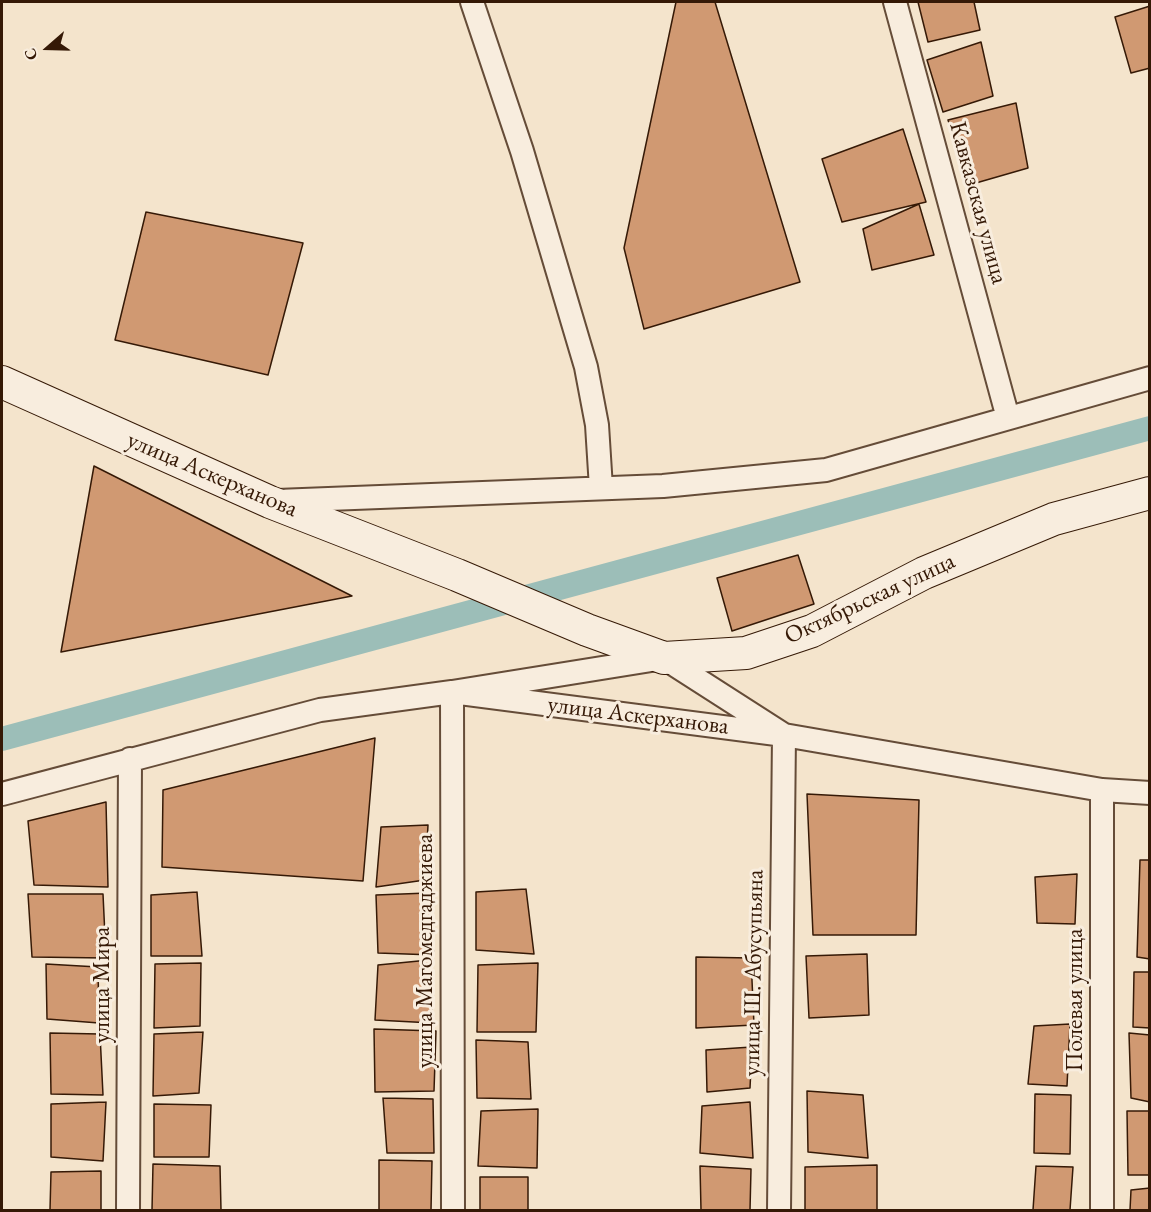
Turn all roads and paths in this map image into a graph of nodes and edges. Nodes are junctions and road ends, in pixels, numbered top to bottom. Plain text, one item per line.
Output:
1 (472, 2) edge
2 (896, 2) edge
3 (1149, 378) edge
4 (2, 382) edge
5 (1008, 418) junction
6 (601, 488) junction
7 (1149, 493) edge
8 (270, 502) junction
9 (587, 630) joint
10 (664, 658) junction
11 (452, 692) junction
12 (784, 735) junction
13 (130, 759) junction
14 (1102, 790) junction
15 (1149, 793) edge
16 (2, 794) edge
17 (128, 1210) edge
18 (453, 1210) edge
19 (779, 1210) edge
20 (1102, 1210) edge

1 - 6 street
2 - 5 street, Кавказская улица
3 - 5 street
4 - 8 street, улица Аскерханова
5 - 6 street
6 - 8 street
7 - 10 street, Октябрьская улица
8 - 9 street, улица Аскерханова
9 - 10 street, Октябрьская улица
10 - 11 street
10 - 12 street
11 - 12 street, улица Аскерханова
11 - 13 street, улица Аскерханова
11 - 18 street, улица Магомедгаджиева
12 - 14 street, улица Аскерханова
12 - 19 street, улица Ш. Абусупьяна
13 - 16 street, улица Аскерханова
13 - 17 street, улица Мира
14 - 15 street, улица Аскерханова
14 - 20 street, Полевая улица

